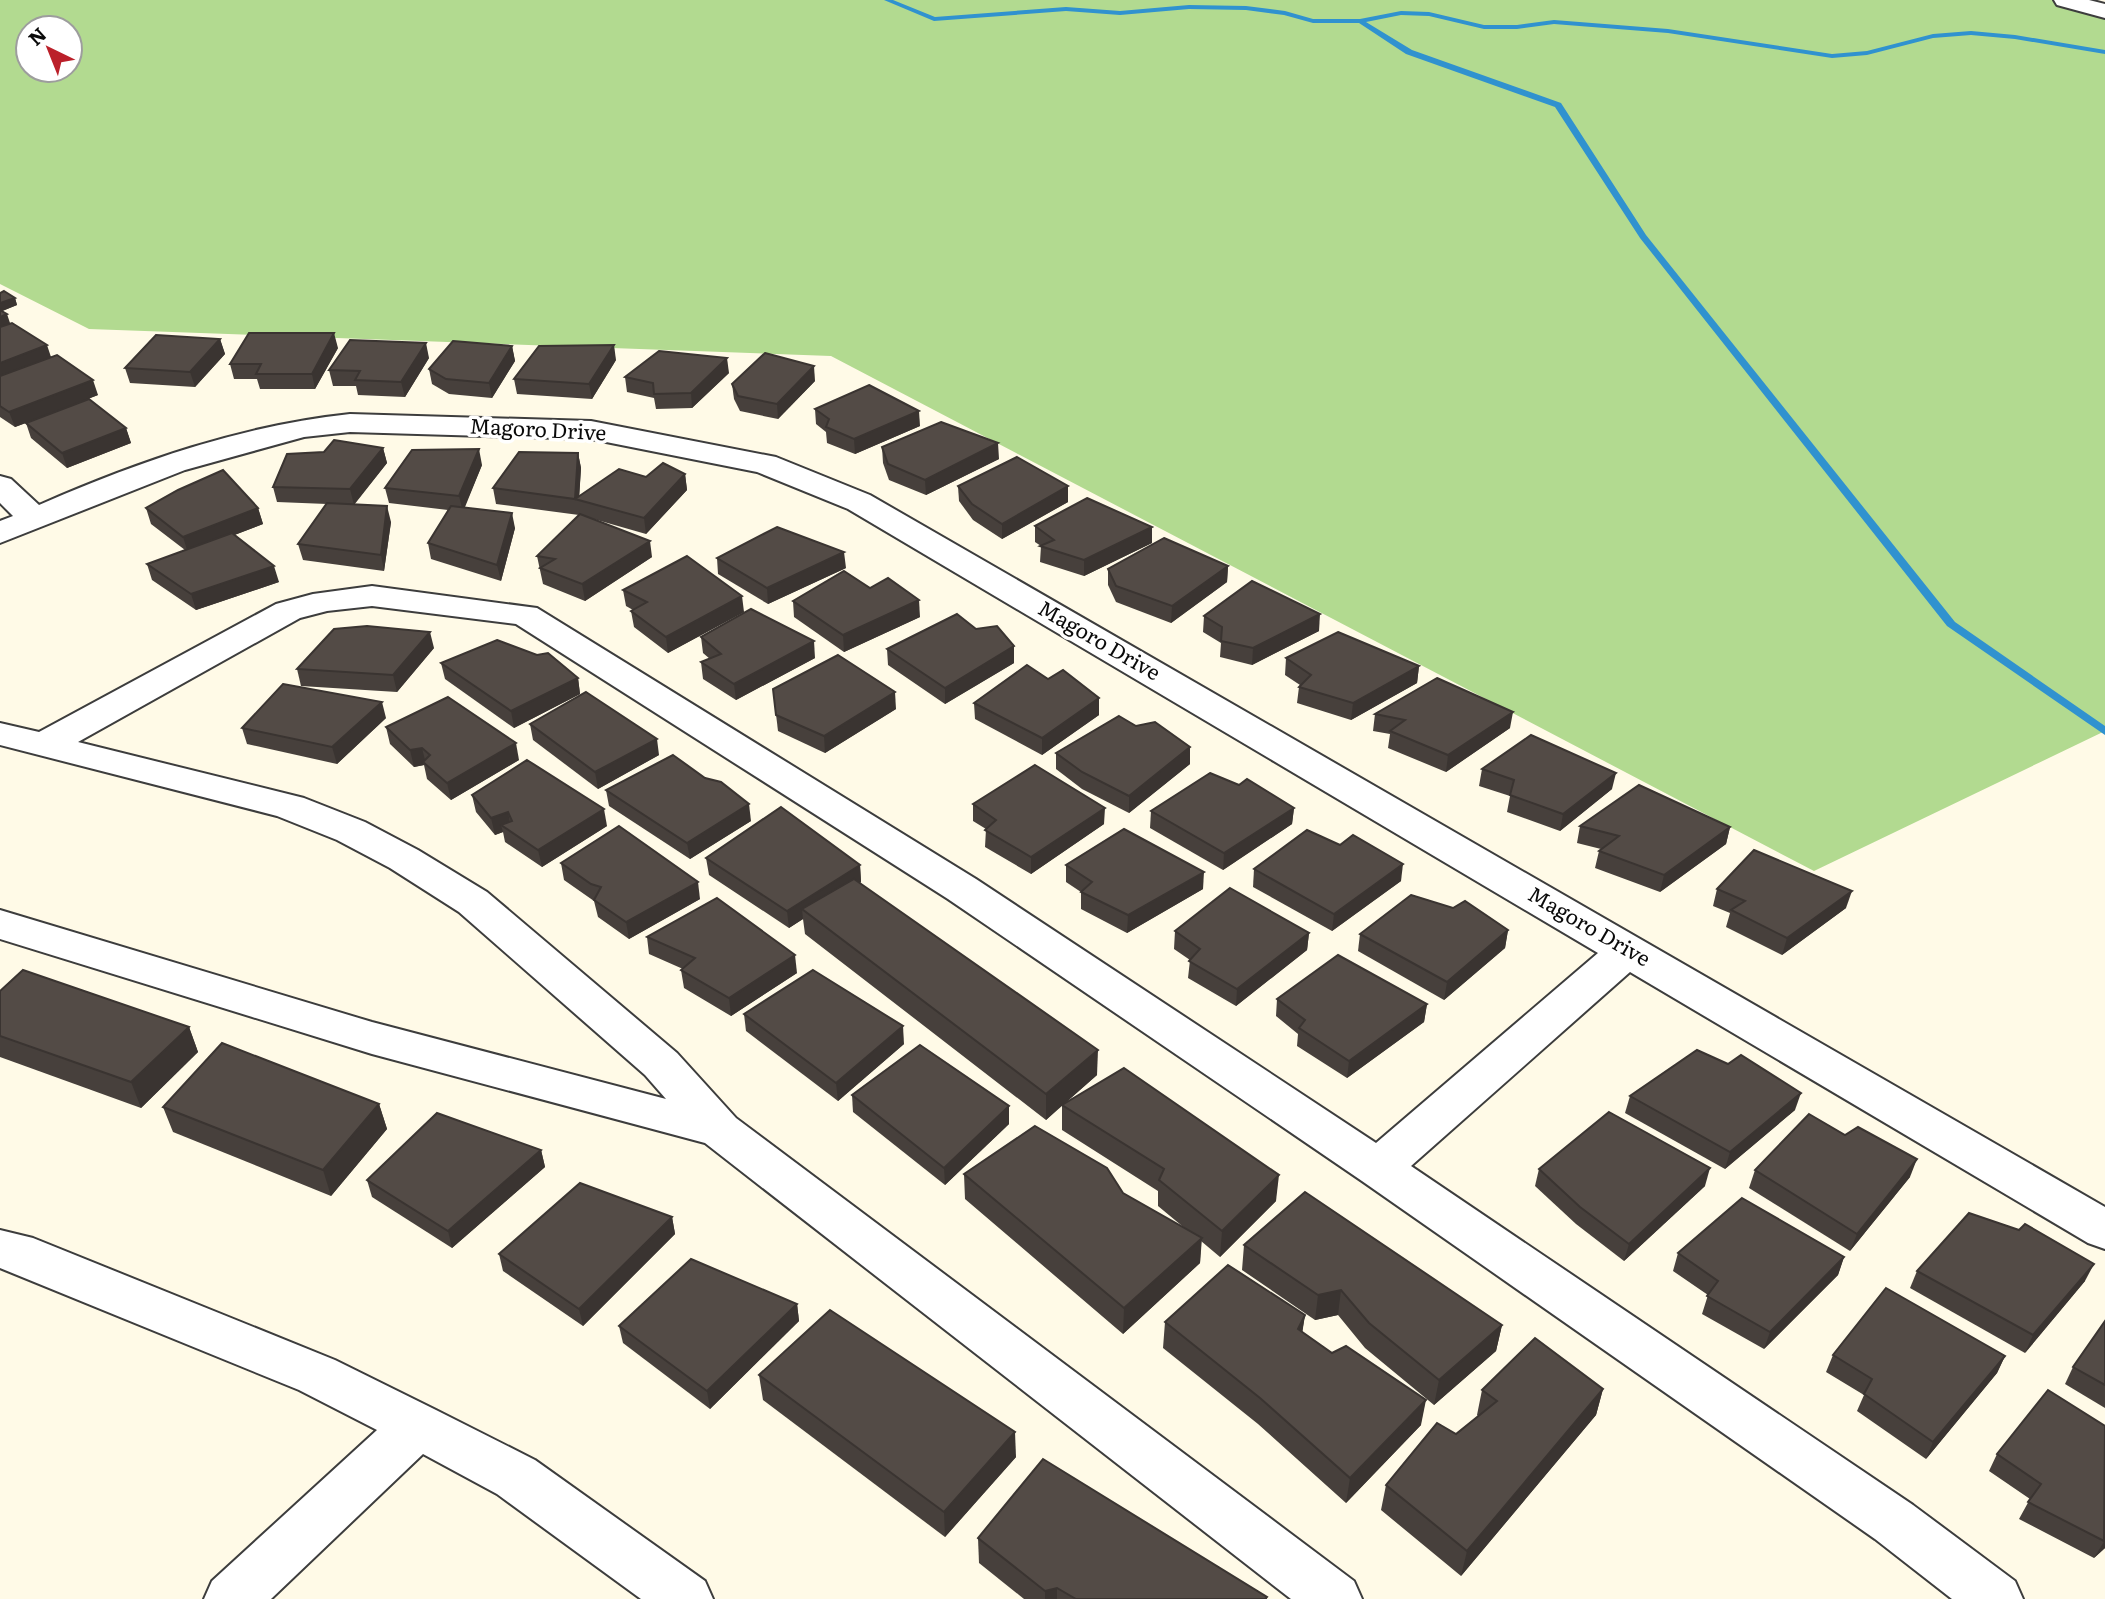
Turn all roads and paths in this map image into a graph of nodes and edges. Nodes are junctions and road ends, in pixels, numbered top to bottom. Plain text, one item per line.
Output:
1 (2065, 0) edge
2 (2105, 10) edge
3 (0, 486) edge
4 (33, 517) junction
5 (0, 533) edge
6 (0, 734) edge
7 (46, 744) junction
8 (0, 925) edge
9 (1629, 950) junction
10 (720, 1130) junction
11 (1378, 1168) junction
12 (2105, 1230) edge
13 (0, 1249) edge
14 (418, 1426) junction
15 (232, 1599) edge
16 (685, 1599) edge
17 (1334, 1599) edge
18 (1995, 1599) edge

1 - 2 street
3 - 4 street
4 - 5 street, Magoro Drive
4 - 9 street, Magoro Drive
6 - 7 street
7 - 10 street
7 - 11 street
8 - 10 street
9 - 11 street
9 - 12 street, Magoro Drive
10 - 17 street
11 - 18 street
13 - 14 street
14 - 15 street
14 - 16 street

